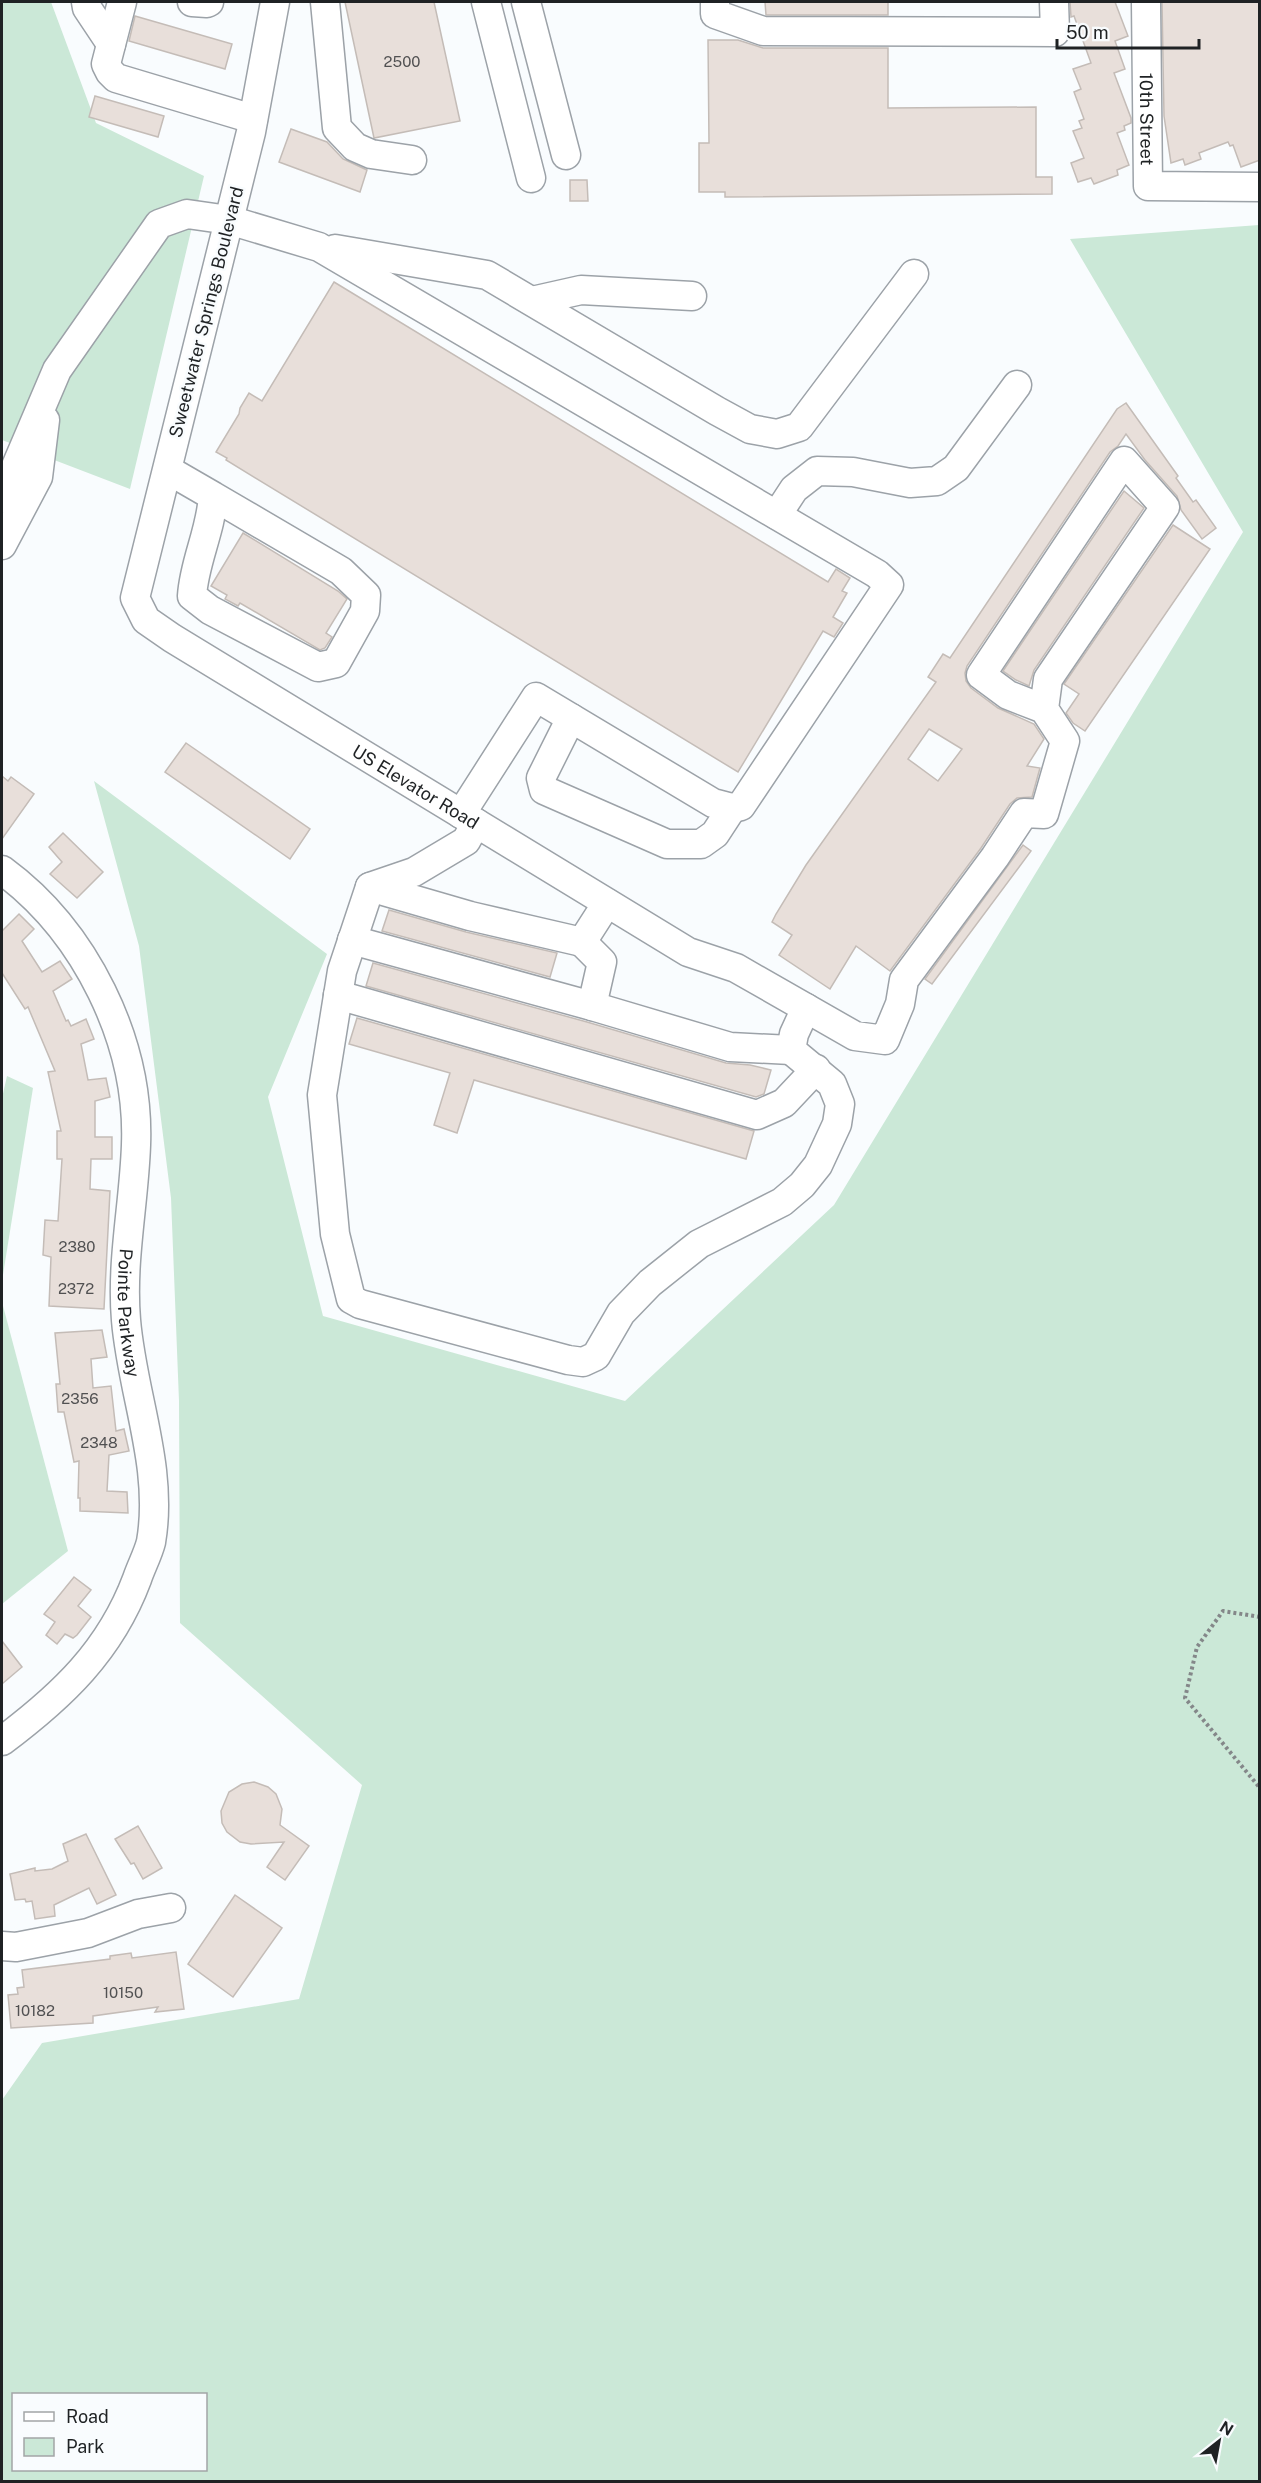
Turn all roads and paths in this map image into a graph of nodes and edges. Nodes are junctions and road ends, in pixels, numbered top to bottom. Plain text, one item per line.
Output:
1 (86, 2) edge
2 (122, 2) edge
3 (192, 2) edge
4 (209, 2) edge
5 (272, 2) edge
6 (325, 2) edge
7 (486, 2) edge
8 (526, 2) edge
9 (715, 2) edge
10 (1054, 2) edge
11 (1146, 2) edge
12 (111, 44) junction
13 (253, 119) junction
14 (566, 155) dead end
15 (412, 160) dead end
16 (531, 178) dead end
17 (1260, 187) edge
18 (229, 220) junction
19 (319, 247) junction
20 (914, 274) dead end
21 (692, 296) dead end
22 (531, 301) junction
23 (1017, 385) dead end
24 (49, 388) junction
25 (168, 470) junction
26 (213, 496) junction
27 (2, 499) edge
28 (777, 515) junction
29 (2, 545) edge
30 (146, 620) joint
31 (1044, 709) junction
32 (571, 718) junction
33 (732, 808) junction
34 (469, 819) junction
35 (2, 870) edge
36 (370, 887) junction
37 (607, 903) junction
38 (352, 940) junction
39 (582, 942) junction
40 (338, 995) junction
41 (592, 1006) junction
42 (806, 1008) junction
43 (791, 1050) junction
44 (816, 1070) junction
45 (1260, 1617) edge
46 (2, 1741) edge
47 (1260, 1788) edge
48 (171, 1908) dead end
49 (2, 1946) edge

1 - 12 street
2 - 12 street
3 - 4 street
5 - 13 street, Sweetwater Springs Boulevard
6 - 15 street
7 - 16 street
8 - 14 street
9 - 10 street
11 - 17 street, 10th Street
12 - 13 street
13 - 18 street, Sweetwater Springs Boulevard
18 - 19 street
18 - 24 street
18 - 25 street, Sweetwater Springs Boulevard
19 - 22 street
19 - 28 street
20 - 22 street
21 - 22 street
23 - 28 street
24 - 27 street
24 - 29 street
25 - 26 street
25 - 30 street, Sweetwater Springs Boulevard
26 - 26 street
28 - 33 street
30 - 34 street, US Elevator Road
31 - 31 street
31 - 42 street, US Elevator Road
32 - 33 street
32 - 33 street
32 - 34 street
34 - 36 street
34 - 37 street, US Elevator Road
35 - 46 street, Pointe Parkway
36 - 38 street
36 - 39 street
37 - 39 street
37 - 42 street, US Elevator Road
38 - 40 street
38 - 41 street
39 - 41 street
40 - 44 street
40 - 44 street
41 - 43 street
42 - 43 street
43 - 44 street
45 - 47 path
48 - 49 street

